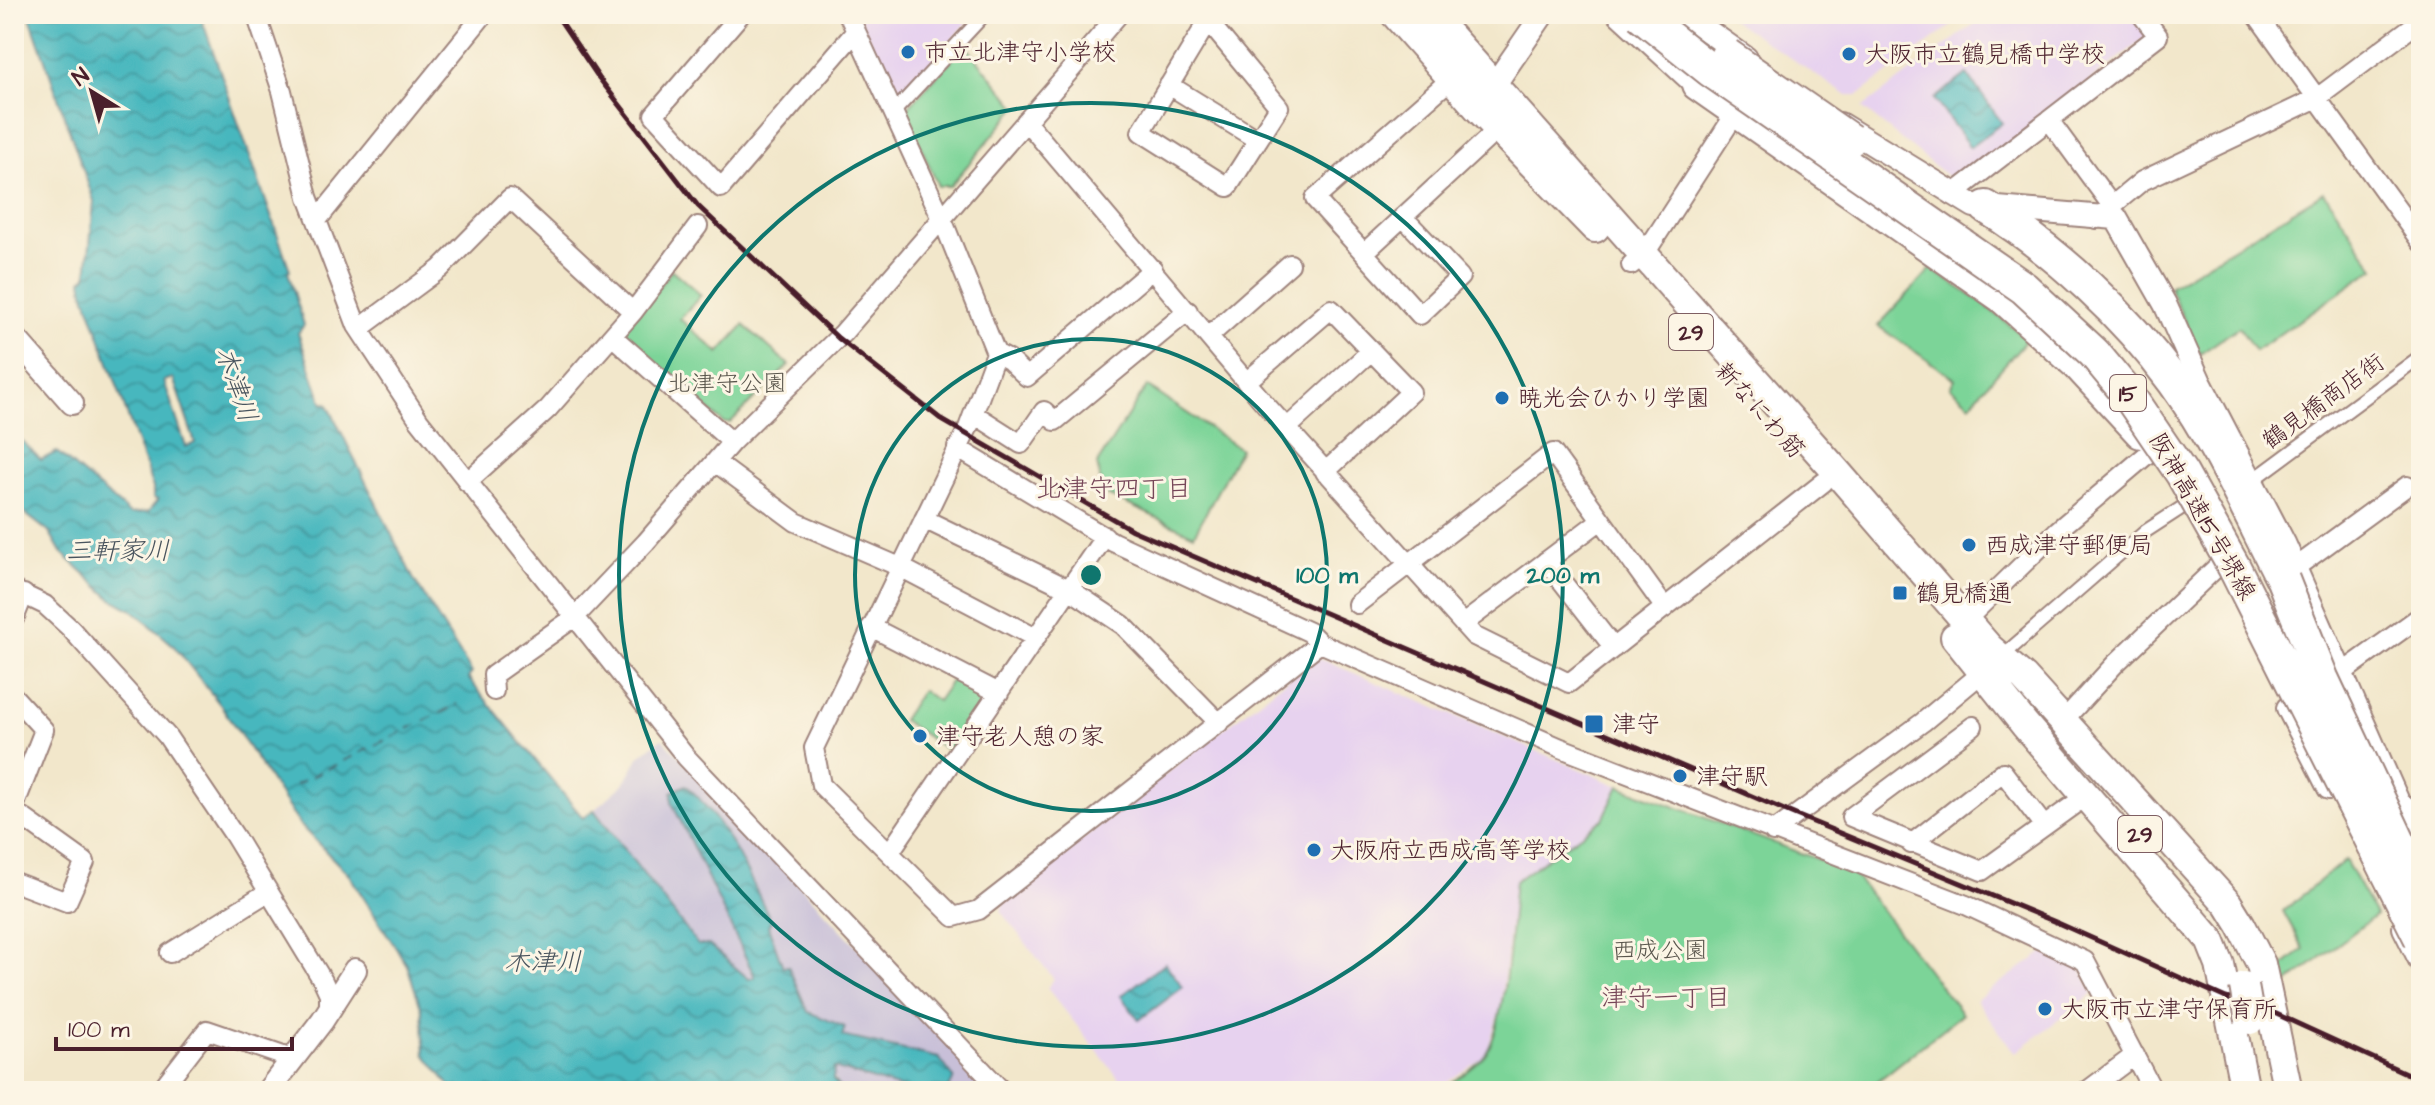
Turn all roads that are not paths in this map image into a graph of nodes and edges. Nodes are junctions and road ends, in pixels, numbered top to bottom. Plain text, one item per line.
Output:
1 (256, 14) edge
2 (484, 14) edge
3 (741, 14) edge
4 (985, 14) edge
5 (1119, 14) edge
6 (1395, 14) edge
7 (1430, 14) edge
8 (1543, 14) edge
9 (1619, 14) edge
10 (1640, 14) edge
11 (1673, 14) edge
12 (1684, 14) edge
13 (2141, 14) edge
14 (2256, 14) edge
15 (1205, 17) edge
16 (2421, 20) edge
17 (852, 22) edge
18 (1452, 78) junction
19 (1698, 84) joint
20 (1169, 85) junction
21 (1486, 98) junction
22 (2317, 98) junction
23 (893, 113) junction
24 (2049, 120) junction
25 (1026, 121) junction
26 (1740, 121) junction
27 (1498, 129) junction
28 (1258, 140) junction
29 (1952, 195) junction
30 (1986, 207) junction
31 (2104, 212) junction
32 (1403, 217) junction
33 (318, 219) junction
34 (943, 221) junction
35 (698, 226) dead end
36 (2421, 242) edge
37 (1364, 253) junction
38 (1638, 260) junction
39 (1290, 264) dead end
40 (1153, 269) junction
41 (1188, 311) junction
42 (633, 312) junction
43 (359, 329) junction
44 (612, 336) junction
45 (1209, 336) junction
46 (14, 337) edge
47 (1371, 351) junction
48 (996, 353) junction
49 (2421, 356) edge
50 (1246, 382) junction
51 (72, 403) dead end
52 (974, 414) junction
53 (1287, 428) junction
54 (732, 442) junction
55 (957, 448) junction
56 (2150, 452) junction
57 (715, 462) junction
58 (1325, 472) junction
59 (2252, 481) junction
60 (467, 482) junction
61 (1824, 482) junction
62 (2407, 486) dead end
63 (2197, 512) junction
64 (924, 519) junction
65 (1601, 520) junction
66 (1105, 536) junction
67 (1546, 561) junction
68 (1408, 565) junction
69 (2218, 566) junction
70 (900, 567) junction
71 (2295, 568) junction
72 (1069, 589) junction
73 (19, 592) edge
74 (1357, 604) dead end
75 (1665, 608) junction
76 (2421, 616) edge
77 (575, 617) junction
78 (14, 619) edge
79 (1965, 621) junction
80 (1463, 624) junction
81 (871, 627) junction
82 (1036, 638) junction
83 (1320, 643) junction
84 (1614, 648) junction
85 (1988, 660) junction
86 (2342, 673) junction
87 (494, 691) dead end
88 (999, 693) junction
89 (14, 697) edge
90 (2062, 722) junction
91 (1219, 723) junction
92 (1973, 726) dead end
93 (2086, 796) junction
94 (2399, 804) junction
95 (14, 809) edge
96 (2044, 826) junction
97 (2421, 827) edge
98 (1773, 832) junction
99 (2356, 835) junction
100 (1911, 844) junction
101 (890, 852) junction
102 (2421, 875) edge
103 (14, 882) edge
104 (2421, 890) edge
105 (268, 892) junction
106 (2421, 939) edge
107 (170, 953) dead end
108 (2421, 962) edge
109 (355, 970) dead end
110 (329, 1010) junction
111 (2135, 1055) junction
112 (292, 1059) junction
113 (160, 1091) edge
114 (268, 1091) edge
115 (1002, 1091) edge
116 (2087, 1091) edge
117 (2153, 1091) edge
118 (2245, 1091) edge
119 (2265, 1091) edge
120 (2288, 1091) edge

1 - 33 street
2 - 33 street
3 - 17 street
4 - 23 street
5 - 25 street
6 - 18 main road, 新なにわ筋 / 29
7 - 21 main road, 新なにわ筋 / 29
8 - 21 street
9 - 19 street
10 - 63 highway, 阪神高速15号堺線 / 15, bridge
11 - 104 highway, 阪神高速15号堺線 / 15, bridge
12 - 29 street
13 - 24 street
14 - 22 street
15 - 20 street
15 - 28 street
16 - 22 street
17 - 23 street
18 - 21 main road, 新なにわ筋 / 29
18 - 37 street
19 - 26 highway, 15
20 - 28 street
20 - 28 street
21 - 27 main road, 新なにわ筋 / 29
21 - 38 main road, 新なにわ筋 / 29
22 - 31 street
22 - 36 street
23 - 34 street
24 - 29 street
24 - 31 street
25 - 34 street
25 - 40 street
26 - 38 street
26 - 56 street
26 - 63 highway, 15, bridge
27 - 32 street
27 - 38 main road, 新なにわ筋 / 29
29 - 30 street
30 - 31 street
30 - 104 highway, 15, bridge
31 - 59 street
32 - 37 street
32 - 37 street
33 - 43 street
34 - 48 street
34 - 54 street
35 - 42 street
38 - 61 main road, 新なにわ筋 / 29
38 - 79 main road, 新なにわ筋 / 29
39 - 45 street
40 - 41 street
40 - 48 street
41 - 45 street
41 - 52 street
42 - 43 street
42 - 44 street
43 - 60 street
44 - 54 street
44 - 60 street
45 - 50 street
46 - 51 street
47 - 50 street
47 - 53 street
47 - 58 street
48 - 52 street
49 - 59 street, 鶴見橋商店街
50 - 53 street
52 - 55 street
53 - 58 street
54 - 57 street
55 - 64 street
55 - 66 street
56 - 63 street
56 - 79 street
57 - 70 street
57 - 77 street
58 - 68 street
59 - 71 street
60 - 77 street
61 - 75 street
61 - 85 main road, 新なにわ筋 / 29
62 - 71 street
63 - 69 street
63 - 85 street
63 - 106 highway, 阪神高速15号堺線 / 15, bridge
64 - 70 street
64 - 72 street
65 - 67 street
65 - 68 street
65 - 75 street
66 - 72 street
66 - 83 street
67 - 80 street
67 - 84 street
68 - 74 street
68 - 80 street
69 - 90 street
69 - 99 street
70 - 81 street
70 - 82 street
71 - 86 street
72 - 82 street
72 - 91 street
73 - 78 street
73 - 105 street
75 - 84 street
76 - 86 street
77 - 87 street
77 - 115 street
79 - 85 main road, 新なにわ筋 / 29
80 - 84 street
81 - 88 street
81 - 101 street
82 - 88 street
83 - 91 street
83 - 98 street
85 - 90 main road
85 - 93 main road
85 - 98 street
85 - 119 main road, 新なにわ筋 / 29, bridge
86 - 94 street
88 - 101 street
89 - 95 street
90 - 120 main road
91 - 101 street
92 - 100 street
93 - 96 street
93 - 118 main road
94 - 97 street
94 - 99 street
94 - 102 street
95 - 103 street
96 - 100 street
96 - 100 street
98 - 111 street
99 - 108 street
105 - 107 street
105 - 110 street
109 - 110 street
110 - 112 street
111 - 116 street
111 - 117 street
112 - 113 street
112 - 114 street

